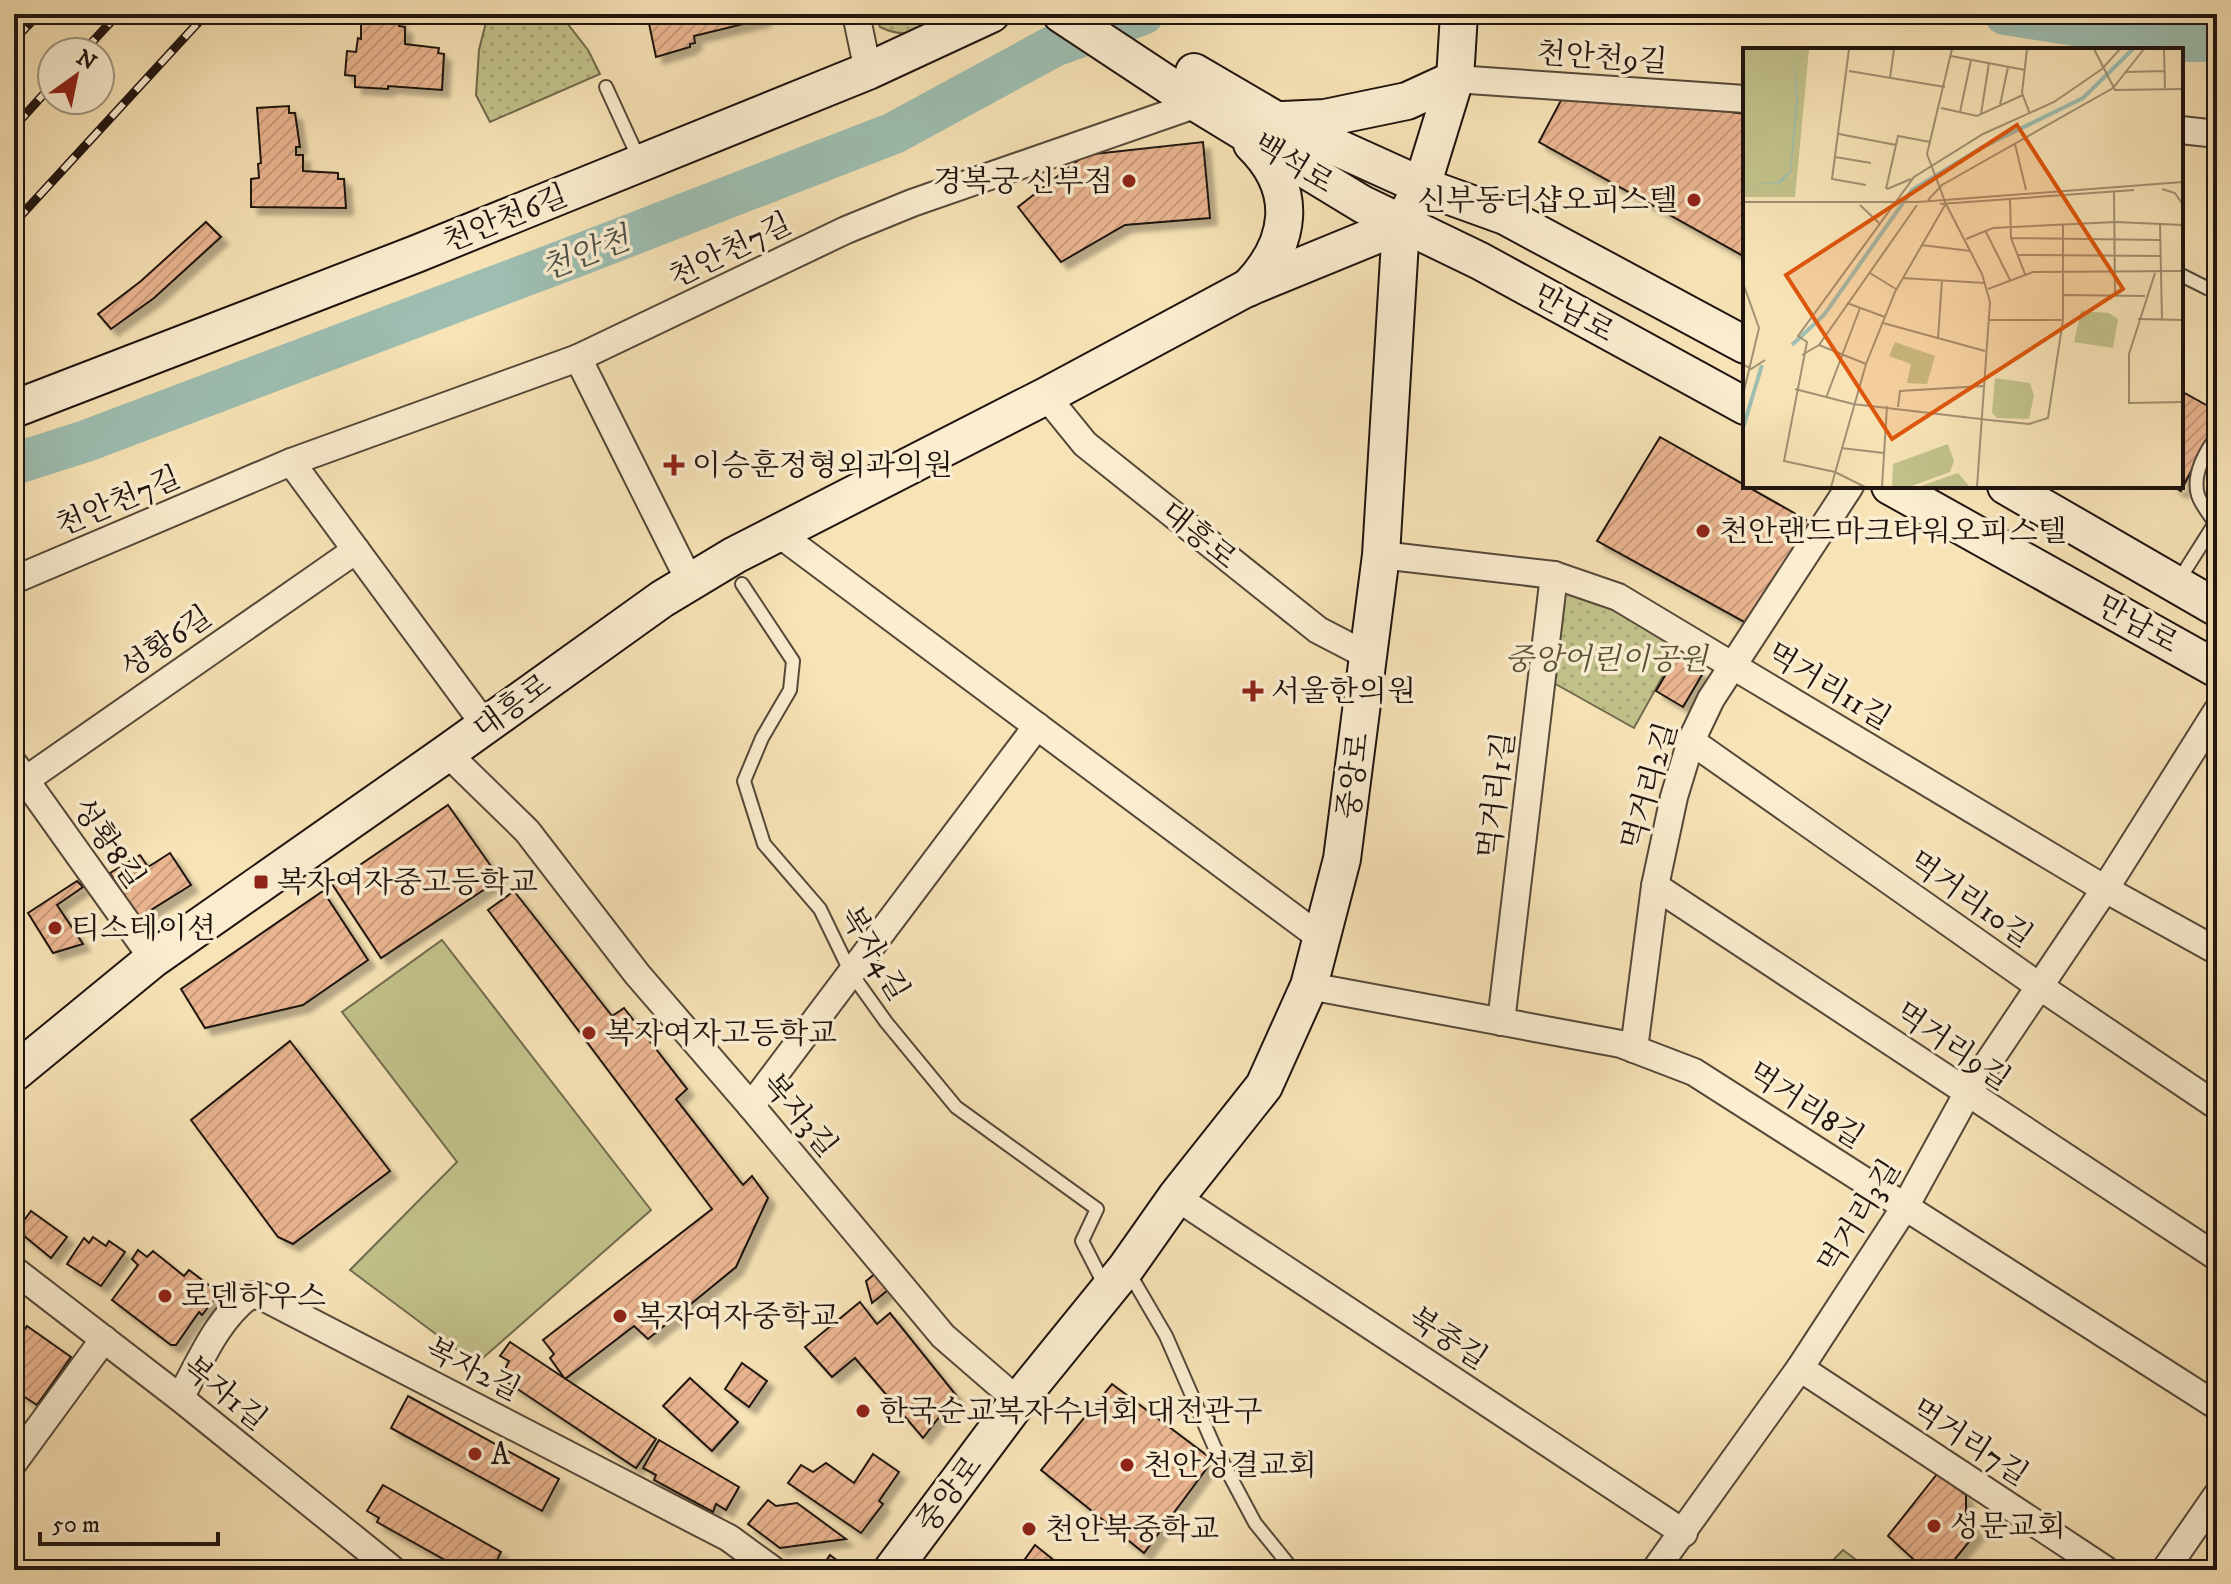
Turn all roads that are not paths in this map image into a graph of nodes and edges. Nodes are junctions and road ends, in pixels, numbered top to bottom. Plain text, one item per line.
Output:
1 (856, 14) edge
2 (991, 14) edge
3 (1061, 14) edge
4 (1106, 14) edge
5 (1459, 14) edge
6 (868, 71) junction
7 (1455, 79) junction
8 (606, 87) dead end
9 (1202, 96) junction
10 (1743, 99) edge
11 (1276, 120) junction
12 (1234, 126) junction
13 (2183, 130) edge
14 (2217, 134) edge
15 (640, 162) junction
16 (1422, 186) junction
17 (1401, 225) junction
18 (1598, 265) junction
19 (2183, 276) edge
20 (1247, 288) junction
21 (2217, 293) edge
22 (1574, 313) junction
23 (1743, 344) edge
24 (578, 358) junction
25 (1046, 396) junction
26 (1743, 405) edge
27 (14, 409) edge
28 (2217, 436) edge
29 (291, 462) junction
30 (1849, 488) edge
31 (1894, 488) edge
32 (2009, 488) edge
33 (778, 533) junction
34 (356, 550) junction
35 (1381, 555) junction
36 (1554, 575) junction
37 (14, 580) edge
38 (690, 582) junction
39 (742, 584) dead end
40 (2176, 584) junction
41 (2217, 608) edge
42 (1368, 656) junction
43 (1733, 666) junction
44 (2217, 669) edge
45 (2217, 711) edge
46 (485, 725) junction
47 (1037, 726) junction
48 (1691, 741) junction
49 (447, 753) junction
50 (18, 777) edge
51 (1655, 886) junction
52 (2105, 889) junction
53 (1321, 938) junction
54 (2217, 951) edge
55 (153, 959) junction
56 (851, 973) junction
57 (1309, 986) junction
58 (2039, 986) junction
59 (1501, 1022) junction
60 (1634, 1049) junction
61 (14, 1073) edge
62 (1967, 1094) junction
63 (751, 1106) junction
64 (2217, 1106) edge
65 (1176, 1197) junction
66 (1905, 1207) junction
67 (2217, 1257) edge
68 (14, 1270) edge
69 (1117, 1280) junction
70 (104, 1339) junction
71 (1800, 1368) junction
72 (180, 1398) junction
73 (1018, 1401) junction
74 (2217, 1406) edge
75 (14, 1462) edge
76 (2217, 1495) edge
77 (1684, 1533) junction
78 (393, 1570) edge
79 (773, 1570) edge
80 (892, 1570) edge
81 (1293, 1570) edge
82 (1655, 1570) edge
83 (2106, 1570) edge
84 (2165, 1570) edge

1 - 6 street
2 - 6 street, 천안천6길
3 - 9 street
4 - 9 street
5 - 7 street
6 - 15 street, 천안천6길
7 - 10 street, 천안천9길
7 - 11 street
7 - 16 street
8 - 15 lane
9 - 11 street, 백석로
9 - 12 street, 백석로
9 - 24 street, 천안천7길
11 - 16 street, 백석로
12 - 17 street, 백석로
12 - 20 street
13 - 14 street
15 - 27 street, 천안천6길
16 - 17 street
16 - 18 street, 만남로
17 - 20 street, 대흥로
17 - 22 street, 만남로
17 - 35 street, 중앙로
18 - 22 street
18 - 23 street, 만남로
19 - 21 lane
20 - 25 street, 대흥로
22 - 26 street, 만남로
24 - 29 street, 천안천7길
24 - 38 street
25 - 33 street, 대흥로
25 - 42 street, 대흥로
28 - 40 lane
29 - 34 street
29 - 37 street, 천안천7길
30 - 43 street, 먹거리2길
31 - 44 street, 만남로
32 - 40 street, 만남로
33 - 38 street, 대흥로
33 - 47 street
34 - 46 street
34 - 50 street, 성황6길
35 - 36 street, 먹거리11길
35 - 42 street, 중앙로
36 - 43 street, 먹거리11길
36 - 59 street, 먹거리1길
38 - 46 street, 대흥로
39 - 56 lane, 복자4길
40 - 41 street, 만남로
42 - 53 street, 중앙로
43 - 48 street, 먹거리2길
43 - 52 street, 먹거리11길
45 - 52 street, 먹거리3길
46 - 49 street, 대흥로
47 - 53 street
47 - 56 street
48 - 51 street, 먹거리2길
48 - 58 street, 먹거리10길
49 - 55 street, 대흥로
49 - 63 street, 복자3길
50 - 55 street, 성황8길
51 - 60 street, 먹거리2길
51 - 62 street, 먹거리9길
52 - 54 street, 먹거리11길
52 - 58 street, 먹거리3길
53 - 57 street, 중앙로
55 - 61 street, 대흥로
56 - 63 street
56 - 69 lane, 복자4길
57 - 59 street, 먹거리8길
57 - 65 street, 중앙로
58 - 62 street, 먹거리3길
58 - 64 street, 먹거리10길
59 - 60 street, 먹거리8길
60 - 66 street, 먹거리8길
62 - 66 street, 먹거리3길
62 - 67 street, 먹거리9길
63 - 73 street, 복자3길
65 - 69 street, 중앙로
65 - 77 street, 북중길
66 - 71 street, 먹거리3길
66 - 74 street, 먹거리8길
68 - 70 street, 복자1길
69 - 73 street, 중앙로
69 - 81 lane
70 - 72 street, 복자1길
70 - 75 street
71 - 77 street, 먹거리3길
71 - 83 street, 먹거리7길
72 - 78 street, 복자1길
72 - 79 street, 복자2길
73 - 80 street, 중앙로
76 - 84 street
77 - 82 street, 먹거리3길

